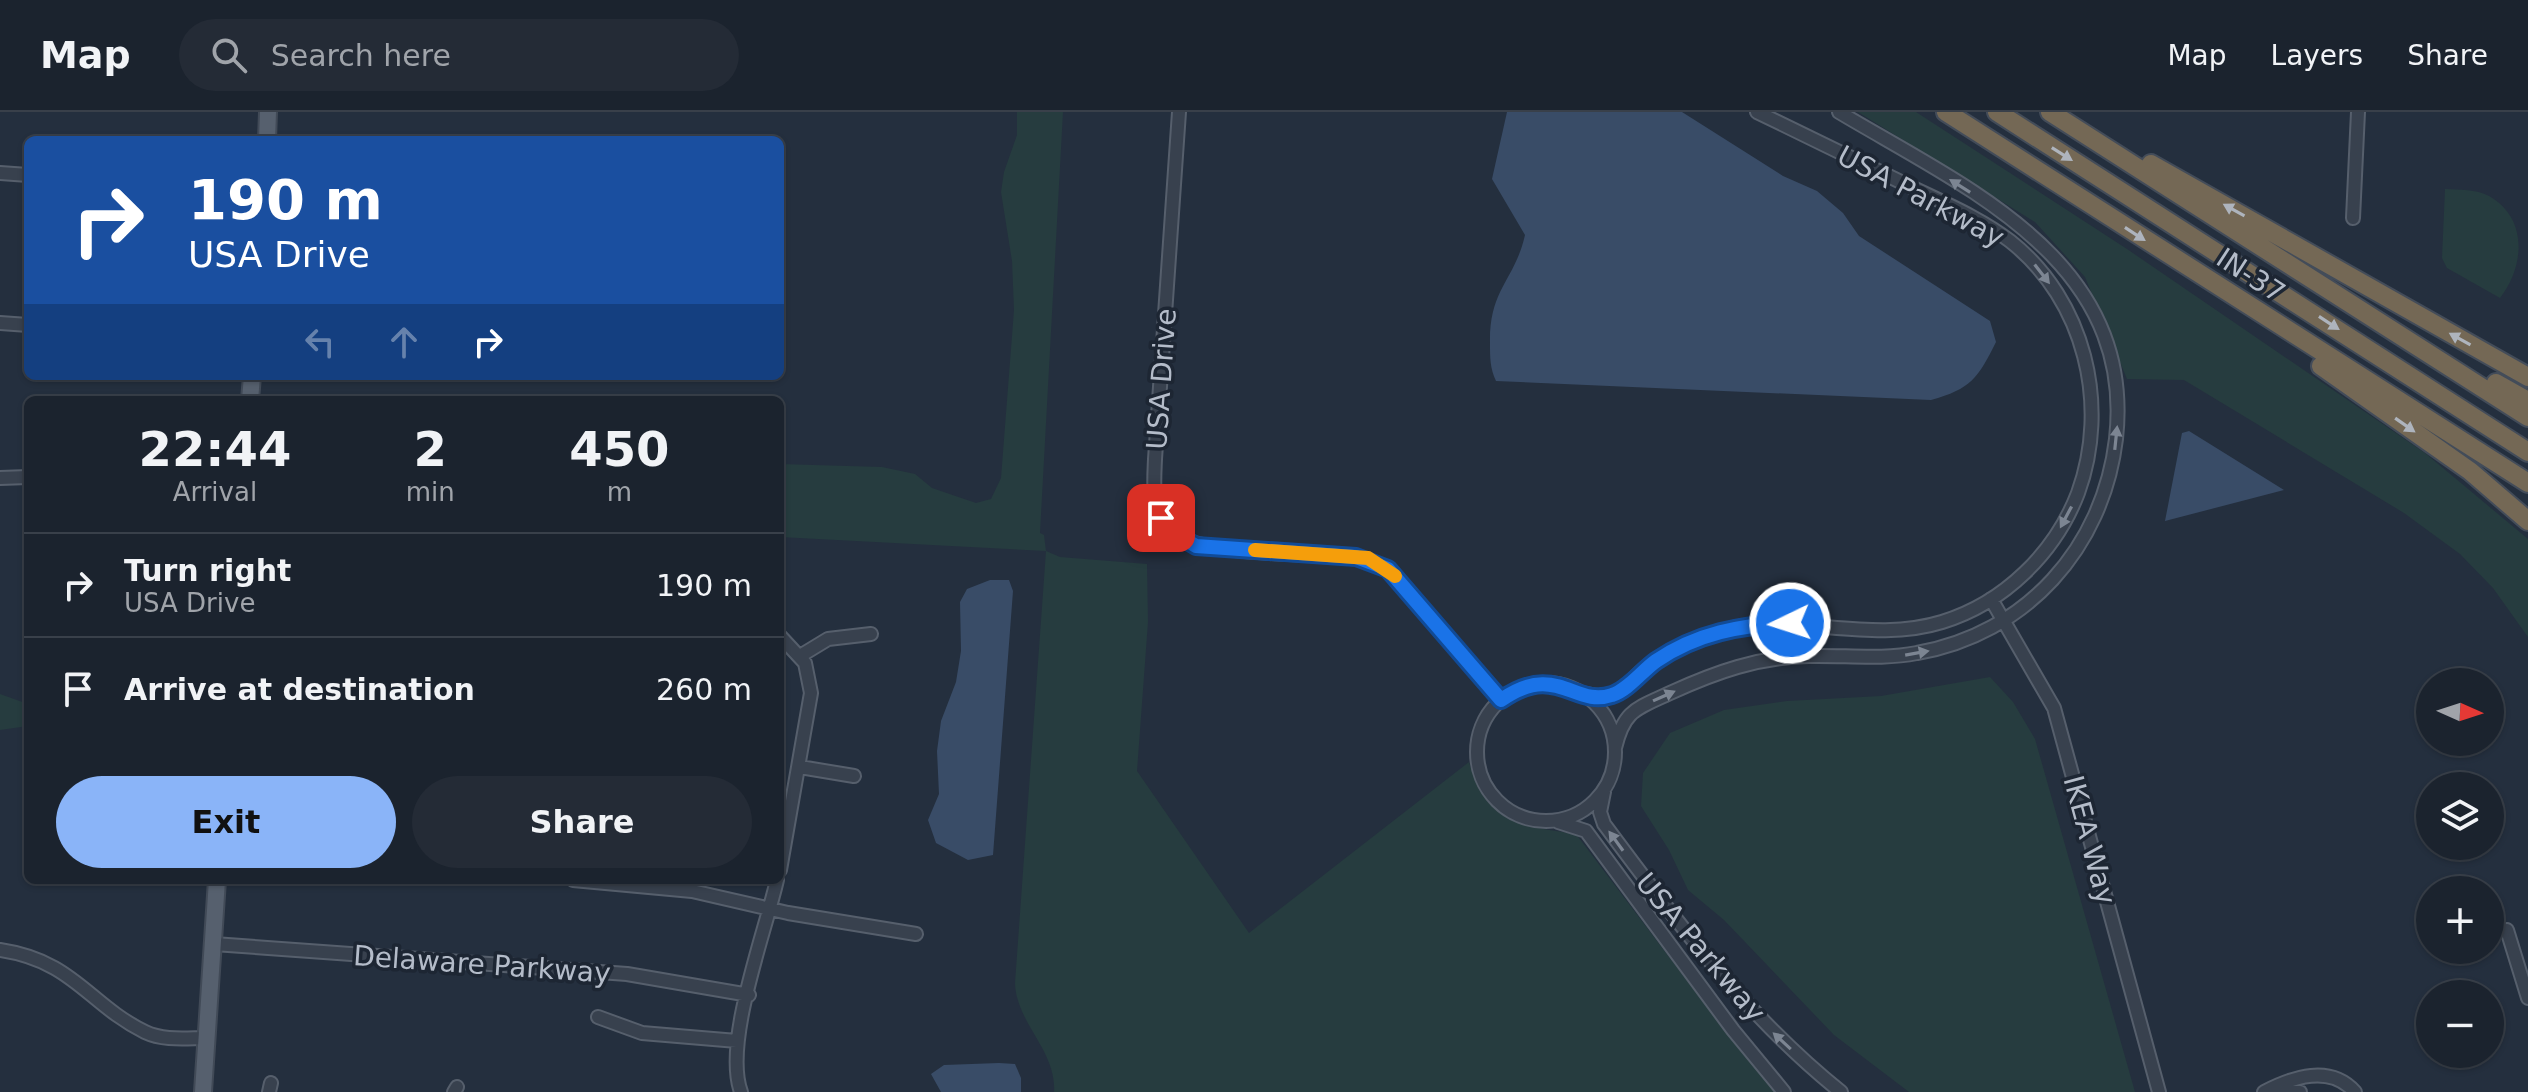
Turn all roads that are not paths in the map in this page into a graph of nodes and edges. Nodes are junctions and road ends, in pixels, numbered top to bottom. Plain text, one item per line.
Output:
1 (268, 112) edge
2 (1179, 112) edge
3 (1757, 112) edge
4 (1839, 112) edge
5 (1946, 112) edge
6 (1997, 112) edge
7 (2050, 112) edge
8 (2059, 112) edge
9 (2358, 112) edge
10 (267, 136) edge
11 (0, 173) edge
12 (24, 175) edge
13 (2353, 218) dead end
14 (0, 323) edge
15 (24, 325) edge
16 (2279, 326) junction
17 (2428, 354) junction
18 (2528, 377) edge
19 (2528, 401) edge
20 (2528, 417) edge
21 (2528, 452) edge
22 (24, 477) edge
23 (0, 478) edge
24 (2528, 483) edge
25 (2528, 521) edge
26 (1991, 599) junction
27 (2004, 622) junction
28 (871, 634) dead end
29 (784, 640) edge
30 (800, 656) junction
31 (1582, 693) junction
32 (1501, 700) junction
33 (1615, 748) junction
34 (800, 767) junction
35 (854, 776) dead end
36 (1609, 780) junction
37 (1551, 821) junction
38 (784, 849) edge
39 (217, 884) edge
40 (652, 884) edge
41 (776, 884) edge
42 (771, 909) junction
43 (2507, 930) dead end
44 (916, 934) dead end
45 (214, 944) junction
46 (0, 950) edge
47 (749, 995) junction
48 (2528, 998) edge
49 (598, 1017) dead end
50 (207, 1038) junction
51 (737, 1041) junction
52 (203, 1092) edge
53 (741, 1092) edge
54 (1784, 1092) edge
55 (1841, 1092) edge
56 (2159, 1092) edge
57 (2264, 1092) edge
58 (2278, 1092) edge
59 (2300, 1092) edge
60 (2355, 1092) edge

1 - 10 main road
2 - 32 street, USA Drive
3 -> 26 street, USA Parkway
27 -> 4 street, USA Parkway
5 -> 16 highway, IN-37
6 -> 21 highway
7 - 17 highway
18 -> 8 highway
9 - 13 street
11 - 12 street
14 - 15 street
16 - 24 highway, IN-37
16 -> 25 highway
17 - 19 highway
17 - 20 highway
22 - 23 street
26 - 27 street, IKEA Way
26 - 31 street, USA Parkway
33 -> 27 street, USA Parkway
27 - 56 street, IKEA Way
28 - 30 street
29 - 30 street
30 - 34 street
31 - 32 street, USA Parkway
31 - 33 street
32 - 37 street, USA Parkway
33 - 36 street, USA Parkway
34 - 35 street
34 - 38 street
36 - 37 street
55 -> 36 street, USA Parkway
37 - 54 street, USA Parkway
39 - 45 main road
40 - 42 street
41 - 42 street
42 - 44 street
42 - 47 street
43 - 48 street
45 - 47 street, Delaware Parkway
45 - 50 main road
46 - 50 street
47 - 51 street
49 - 51 street
50 - 52 main road
51 - 53 street
57 - 60 street
58 - 59 street

